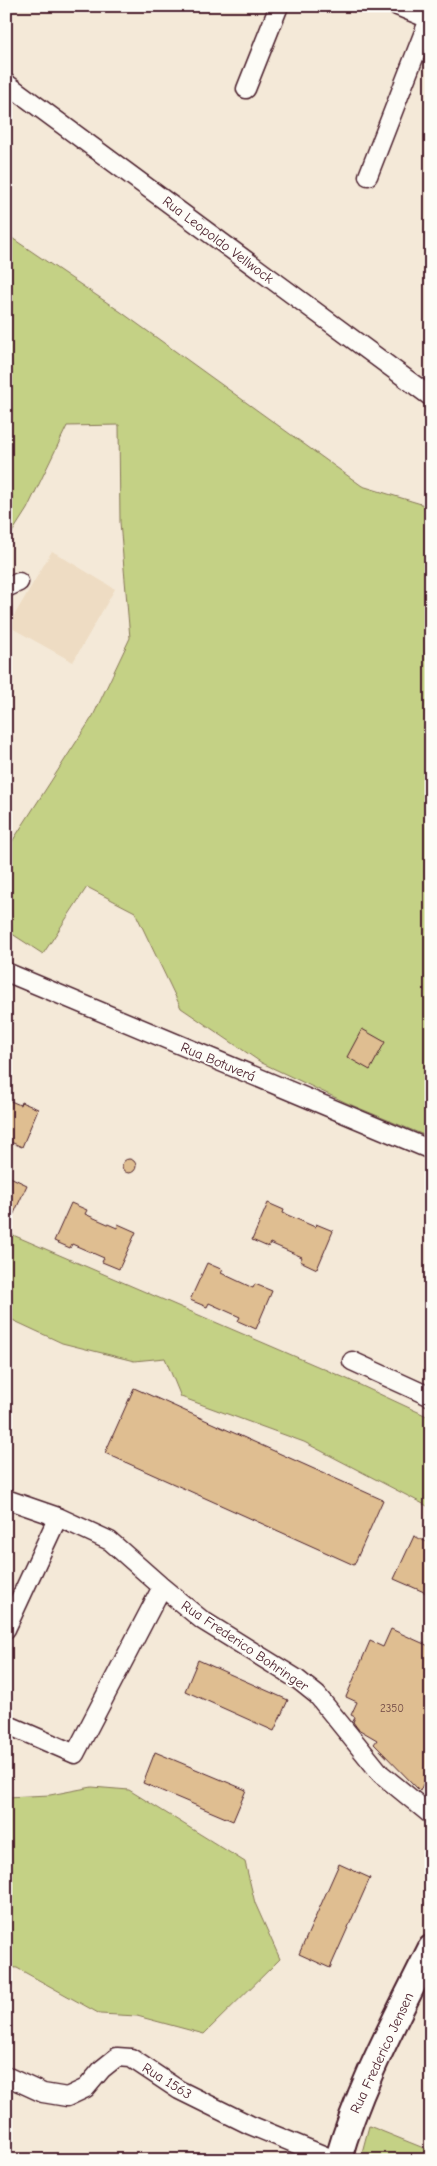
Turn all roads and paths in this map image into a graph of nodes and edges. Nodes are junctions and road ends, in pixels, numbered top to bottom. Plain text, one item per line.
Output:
1 (279, 6) edge
2 (397, 6) edge
3 (430, 20) edge
4 (6, 83) edge
5 (246, 89) dead end
6 (368, 176) dead end
7 (431, 397) edge
8 (6, 972) edge
9 (431, 1150) edge
10 (352, 1361) dead end
11 (431, 1397) edge
12 (6, 1499) edge
13 (58, 1518) junction
14 (162, 1587) junction
15 (6, 1628) edge
16 (6, 1724) edge
17 (431, 1815) edge
18 (431, 1948) edge
19 (6, 2076) edge
20 (337, 2160) edge

1 - 5 street
2 - 3 street
3 - 6 street
4 - 7 street, Rua Leopoldo Vellwock
8 - 9 street, Rua Botuverá
10 - 11 street
12 - 13 street, Rua Frederico Bohringer
13 - 14 street, Rua Frederico Bohringer
13 - 15 street
14 - 16 street
14 - 17 street, Rua Frederico Bohringer
18 - 20 main road, Rua Frederico Jensen
19 - 20 street, Rua 1563

